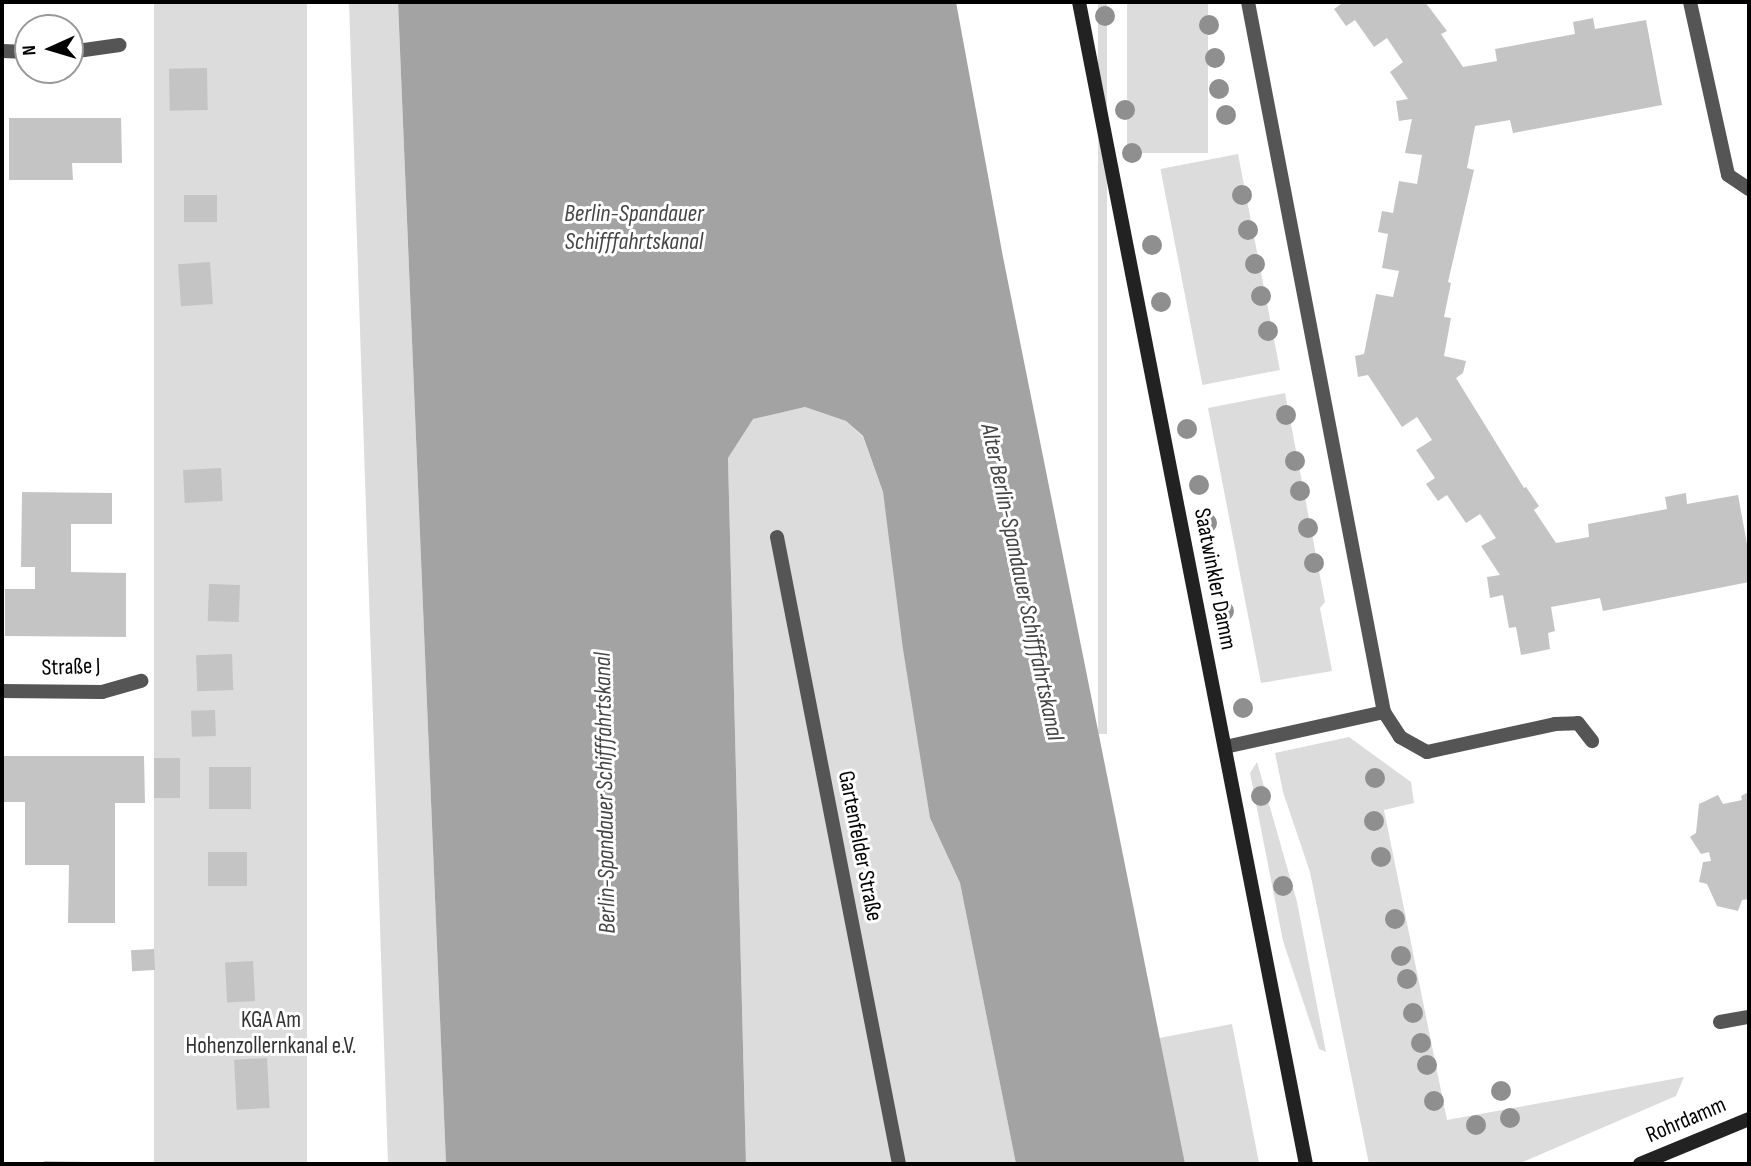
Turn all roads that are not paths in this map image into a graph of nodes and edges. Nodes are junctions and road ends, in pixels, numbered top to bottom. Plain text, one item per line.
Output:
1 (1079, 2) edge
2 (1248, 2) edge
3 (1690, 2) edge
4 (120, 45) dead end
5 (84, 50) edge
6 (1749, 188) edge
7 (777, 537) dead end
8 (141, 681) dead end
9 (2, 691) edge
10 (1384, 712) junction
11 (1592, 741) dead end
12 (1225, 747) junction
13 (1749, 1017) edge
14 (1720, 1022) dead end
15 (1749, 1119) edge
16 (899, 1164) edge
17 (1306, 1164) edge
18 (1640, 1164) edge

1 - 12 main road, Saatwinkler Damm
2 - 10 street
3 - 6 street
4 - 5 street
7 - 16 street, Gartenfelder Straße
8 - 9 street, Straße J
10 - 11 street
10 - 12 street
12 - 17 main road, Saatwinkler Damm
13 - 14 street
15 - 18 main road, Rohrdamm

